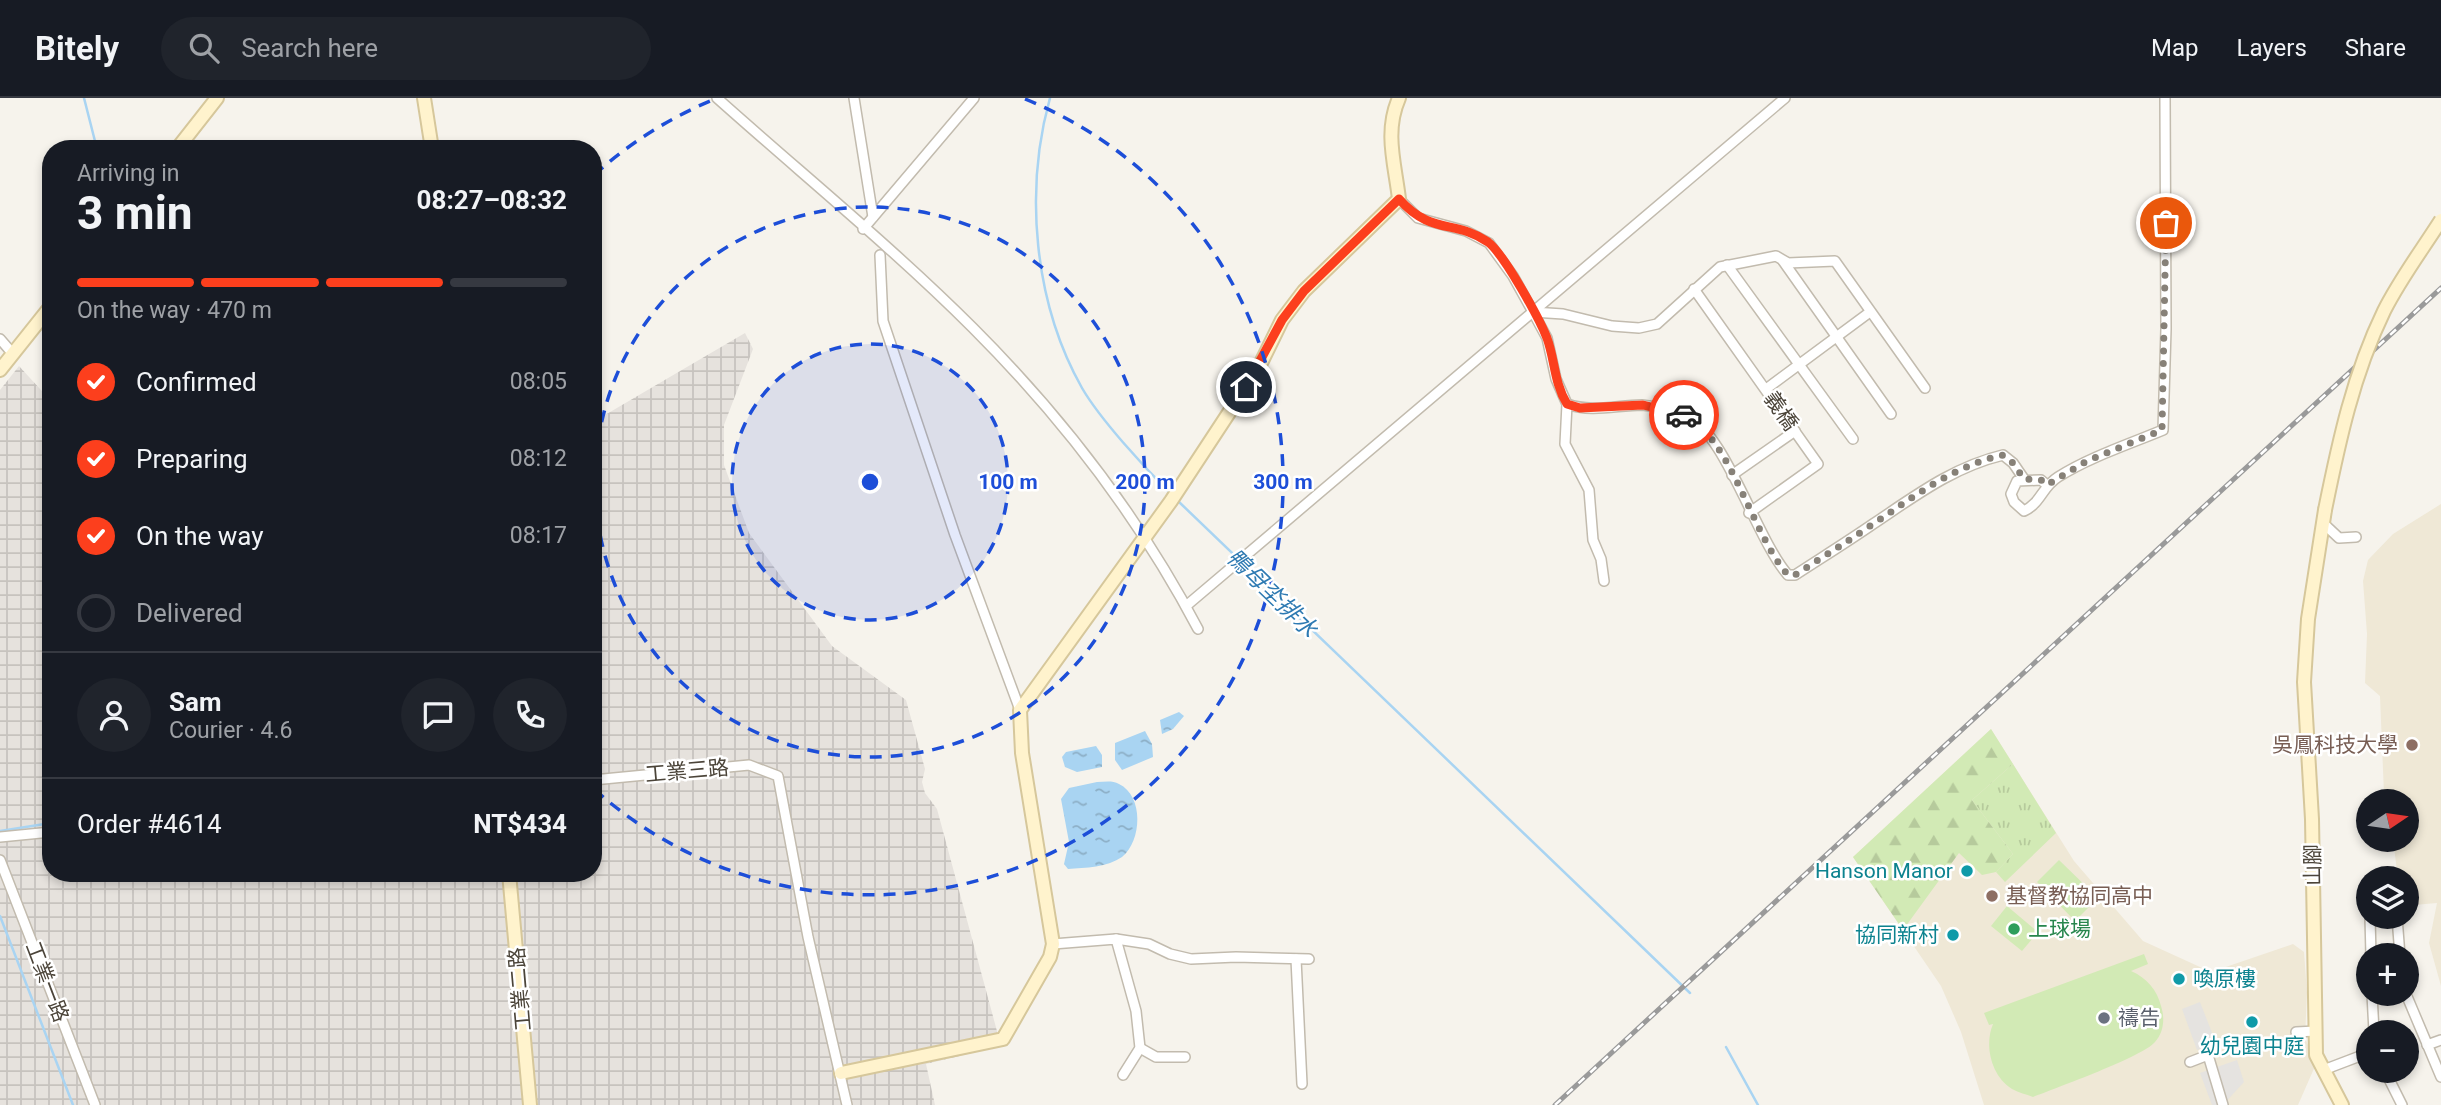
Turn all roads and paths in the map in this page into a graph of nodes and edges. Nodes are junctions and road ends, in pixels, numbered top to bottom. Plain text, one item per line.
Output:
1 (217, 98) edge
2 (424, 98) edge
3 (717, 98) edge
4 (854, 98) edge
5 (974, 98) edge
6 (1399, 98) edge
7 (1785, 98) edge
8 (2165, 98) edge
9 (184, 140) edge
10 (431, 140) edge
11 (1399, 199) junction
12 (873, 217) junction
13 (2441, 220) edge
14 (863, 229) junction
15 (880, 255) dead end
16 (1781, 259) junction
17 (1727, 265) junction
18 (1694, 289) junction
19 (1533, 312) junction
20 (1870, 312) junction
21 (42, 317) edge
22 (1836, 338) junction
23 (0, 339) edge
24 (13, 354) junction
25 (1800, 364) junction
26 (0, 370) edge
27 (1925, 388) dead end
28 (1766, 389) junction
29 (1567, 404) junction
30 (1891, 414) dead end
31 (1795, 431) junction
32 (1853, 439) dead end
33 (1732, 475) junction
34 (2024, 479) junction
35 (2047, 485) junction
36 (1749, 513) junction
37 (2324, 516) junction
38 (2356, 537) dead end
39 (1144, 539) junction
40 (1604, 581) dead end
41 (1186, 606) junction
42 (1198, 629) dead end
43 (1020, 710) junction
44 (602, 779) edge
45 (42, 833) edge
46 (0, 837) edge
47 (0, 860) edge
48 (510, 882) edge
49 (1116, 939) junction
50 (1053, 944) junction
51 (1296, 959) junction
52 (1310, 959) dead end
53 (2411, 1006) edge
54 (2316, 1031) junction
55 (2296, 1032) dead end
56 (2441, 1040) edge
57 (2427, 1045) junction
58 (1140, 1048) junction
59 (1185, 1057) dead end
60 (2356, 1058) edge
61 (2190, 1062) dead end
62 (2326, 1069) junction
63 (841, 1073) junction
64 (1123, 1075) dead end
65 (2441, 1077) edge
66 (2391, 1083) edge
67 (1302, 1084) dead end
68 (94, 1105) edge
69 (530, 1105) edge
70 (848, 1105) edge
71 (2223, 1105) edge
72 (2342, 1105) edge
73 (2402, 1105) edge

1 - 9 street
2 - 10 street
3 - 14 street
4 - 12 street
5 - 12 street
6 - 11 street
7 - 19 street
8 - 35 street
11 - 19 street
11 - 39 street
12 - 14 street
13 - 37 street, 山腳, bridge
14 - 39 street
15 - 43 street
16 - 17 street
16 - 20 street
16 - 22 street
17 - 18 street
17 - 25 street, 義橋
18 - 19 street
18 - 28 street, 義橋
19 - 29 street
19 - 41 street
20 - 22 street
20 - 27 street
21 - 24 street
22 - 25 street
22 - 30 street
23 - 24 street
24 - 26 street
25 - 28 street
25 - 32 street, 義橋
28 - 31 street, 義橋
29 - 33 street
29 - 40 street
31 - 33 street
31 - 36 street, 義橋
33 - 36 street
34 - 35 street
34 - 35 street
34 - 36 street
37 - 38 street
37 - 54 street, 山腳
39 - 41 street
39 - 43 street
41 - 42 street
43 - 50 street
44 - 63 street, 工業三路
45 - 46 street
47 - 68 street, 工業一路
48 - 69 street, 工業二路
49 - 50 street
49 - 51 street
49 - 58 street
50 - 63 street
51 - 52 street
51 - 67 street
53 - 57 street
54 - 55 street
54 - 62 street, 山腳
56 - 57 street
57 - 65 street
58 - 59 street
58 - 64 street
60 - 62 street
61 - 71 street
62 - 72 street, 山腳
63 - 70 street
66 - 73 street

